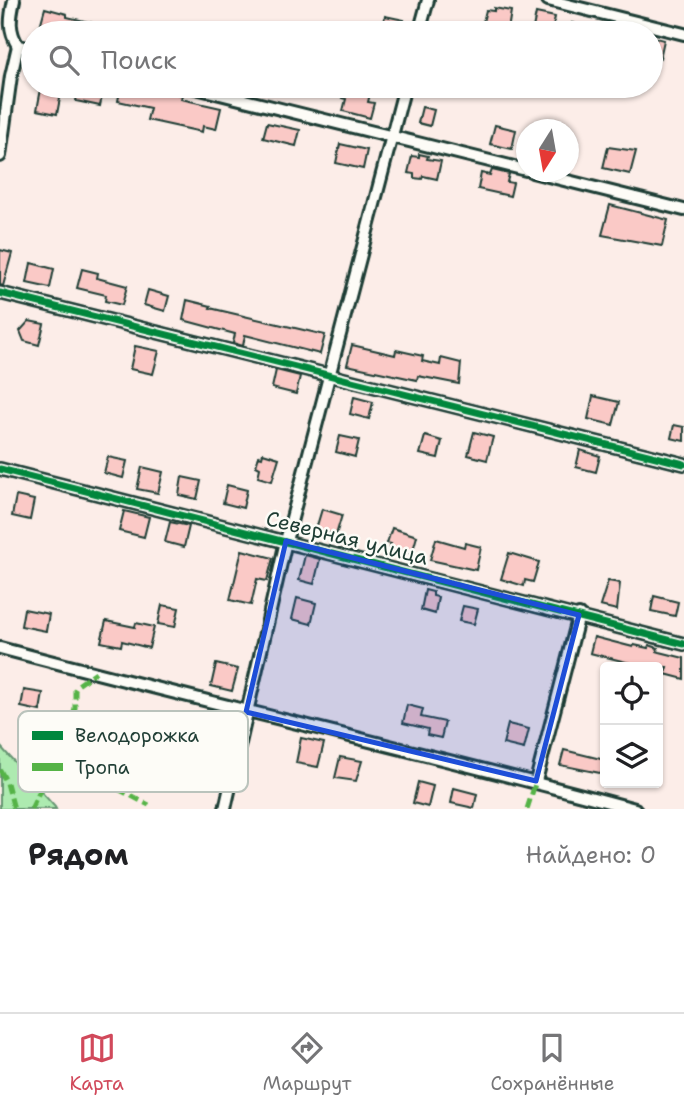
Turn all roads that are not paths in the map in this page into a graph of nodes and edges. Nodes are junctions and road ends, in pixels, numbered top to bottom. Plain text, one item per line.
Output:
1 (14, 0) edge
2 (428, 0) edge
3 (548, 0) edge
4 (422, 21) edge
5 (632, 21) edge
6 (663, 29) edge
7 (684, 34) edge
8 (18, 46) junction
9 (21, 47) edge
10 (236, 98) edge
11 (402, 98) edge
12 (392, 136) junction
13 (0, 156) edge
14 (516, 168) edge
15 (573, 182) edge
16 (684, 210) edge
17 (0, 293) edge
18 (330, 375) junction
19 (684, 464) edge
20 (0, 469) edge
21 (286, 541) junction
22 (579, 615) junction
23 (684, 643) edge
24 (0, 648) edge
25 (242, 711) edge
26 (246, 711) edge
27 (248, 712) edge
28 (536, 782) junction
29 (635, 809) edge

1 - 8 street
2 - 4 street
3 - 5 street
6 - 7 street
8 - 9 street
8 - 13 street
10 - 12 street
11 - 12 street, Северная улица
12 - 14 street
12 - 18 street, Северная улица
15 - 16 street
17 - 18 street
18 - 19 street
18 - 21 street, Северная улица
20 - 21 street, Северная улица
21 - 22 street, Северная улица
21 - 26 street, Северная улица
22 - 23 street, Северная улица
22 - 28 street
24 - 25 street
27 - 28 street
28 - 29 street

